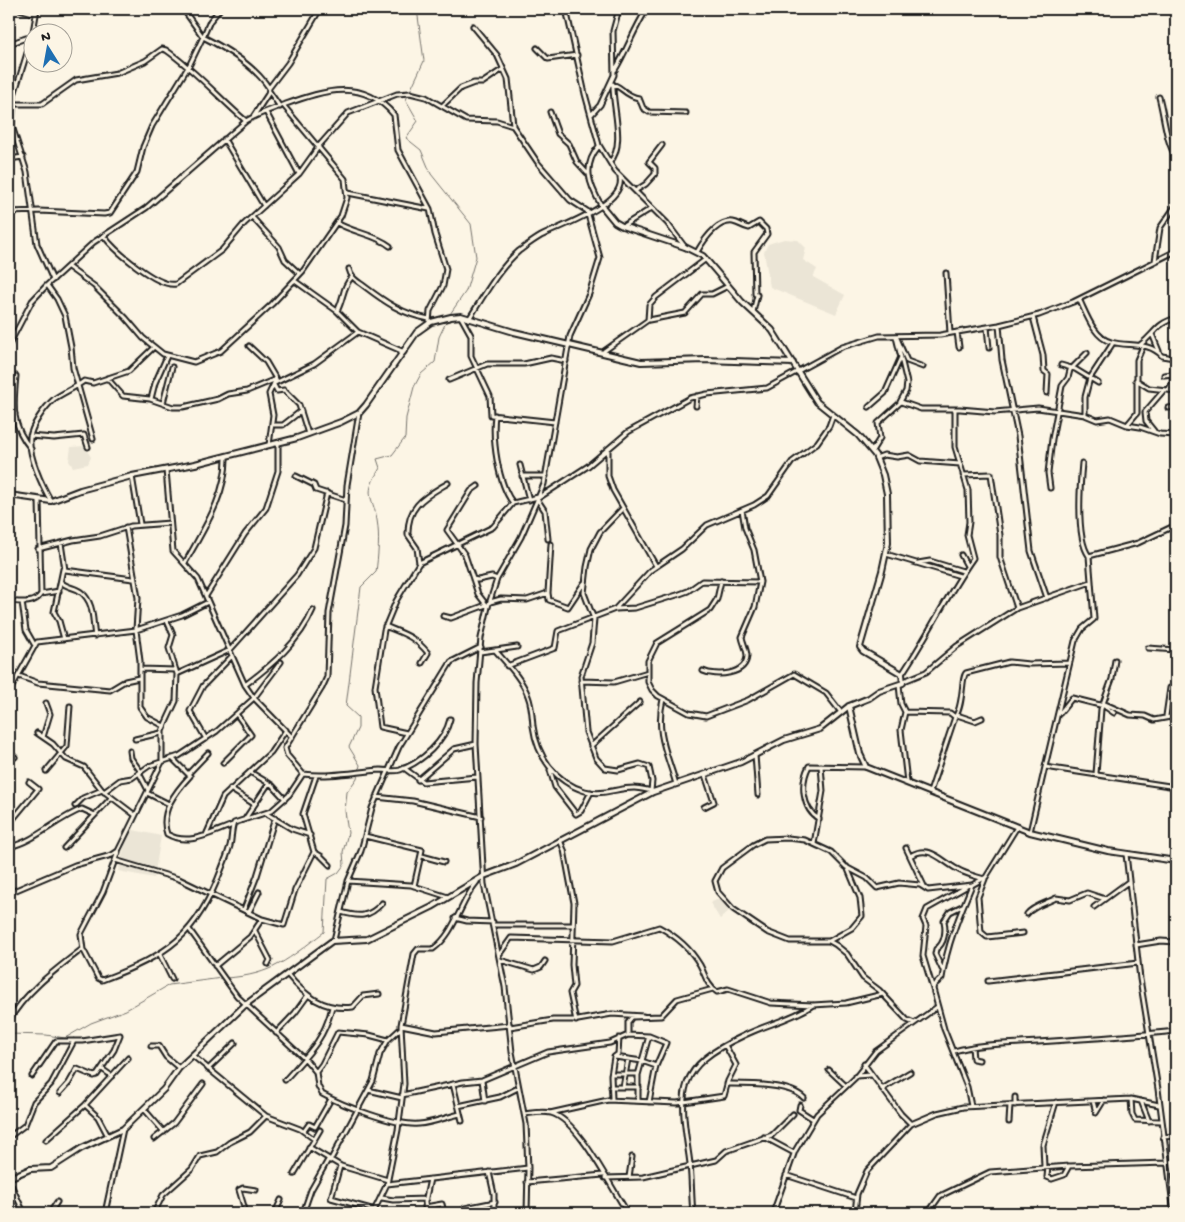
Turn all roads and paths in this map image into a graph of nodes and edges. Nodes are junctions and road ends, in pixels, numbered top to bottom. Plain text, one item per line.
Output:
1 (19, 9) edge
2 (37, 9) edge
3 (183, 9) edge
4 (188, 9) edge
5 (220, 9) edge
6 (320, 9) edge
7 (566, 9) edge
8 (619, 9) edge
9 (647, 9) edge
10 (36, 14) junction
11 (186, 15) junction
12 (35, 22) edge
13 (473, 26) dead end
14 (203, 37) junction
15 (22, 39) edge
16 (9, 44) edge
17 (537, 48) dead end
18 (577, 55) junction
19 (188, 67) junction
20 (503, 69) junction
21 (615, 70) junction
22 (22, 71) edge
23 (612, 84) junction
24 (269, 89) junction
25 (1159, 97) dead end
26 (379, 101) junction
27 (12, 104) junction
28 (282, 106) junction
29 (442, 106) junction
30 (266, 112) junction
31 (550, 112) dead end
32 (686, 113) dead end
33 (590, 115) junction
34 (252, 117) junction
35 (246, 121) junction
36 (514, 126) junction
37 (224, 139) junction
38 (662, 145) dead end
39 (599, 146) junction
40 (317, 148) junction
41 (1176, 156) edge
42 (23, 157) junction
43 (9, 159) edge
44 (610, 162) junction
45 (587, 173) junction
46 (299, 174) junction
47 (619, 175) junction
48 (635, 192) junction
49 (348, 193) junction
50 (601, 205) junction
51 (1176, 205) edge
52 (264, 206) junction
53 (652, 208) junction
54 (430, 209) junction
55 (32, 210) junction
56 (9, 212) edge
57 (588, 213) junction
58 (252, 217) junction
59 (337, 223) junction
60 (622, 226) junction
61 (104, 236) junction
62 (390, 246) dead end
63 (685, 248) junction
64 (1176, 251) edge
65 (697, 252) junction
66 (706, 259) junction
67 (1155, 261) junction
68 (68, 267) junction
69 (349, 269) dead end
70 (946, 273) dead end
71 (300, 274) junction
72 (352, 277) junction
73 (53, 280) junction
74 (295, 280) junction
75 (47, 285) junction
76 (728, 286) junction
77 (1079, 299) junction
78 (337, 311) junction
79 (753, 312) junction
80 (461, 316) junction
81 (1033, 317) junction
82 (470, 318) junction
83 (1176, 318) edge
84 (648, 320) junction
85 (429, 321) junction
86 (999, 325) junction
87 (987, 327) junction
88 (358, 332) junction
89 (957, 332) junction
90 (950, 333) junction
91 (1152, 333) junction
92 (894, 336) junction
93 (1176, 340) edge
94 (569, 343) junction
95 (1113, 343) junction
96 (9, 345) edge
97 (249, 346) dead end
98 (1141, 346) junction
99 (958, 347) dead end
100 (154, 348) junction
101 (989, 348) dead end
102 (604, 351) junction
103 (1159, 351) junction
104 (404, 352) junction
105 (1176, 352) edge
106 (1087, 353) dead end
107 (167, 356) junction
108 (901, 357) junction
109 (566, 361) junction
110 (1175, 361) edge
111 (793, 363) junction
112 (1061, 365) dead end
113 (172, 367) dead end
114 (922, 367) dead end
115 (476, 368) junction
116 (1072, 368) junction
117 (797, 371) junction
118 (1164, 374) dead end
119 (1173, 374) junction
120 (16, 376) dead end
121 (107, 378) junction
122 (1090, 378) junction
123 (449, 380) dead end
124 (1136, 380) junction
125 (275, 382) junction
126 (1098, 382) dead end
127 (79, 385) junction
128 (1166, 390) junction
129 (1176, 391) edge
130 (9, 393) edge
131 (15, 393) junction
132 (1046, 393) dead end
133 (697, 396) junction
134 (152, 399) junction
135 (164, 403) junction
136 (900, 403) junction
137 (696, 406) dead end
138 (869, 407) dead end
139 (1176, 407) edge
140 (955, 408) junction
141 (1168, 408) dead end
142 (9, 409) edge
143 (1013, 410) junction
144 (301, 411) junction
145 (1056, 412) junction
146 (359, 413) junction
147 (15, 414) junction
148 (833, 415) junction
149 (1085, 415) junction
150 (495, 416) junction
151 (555, 422) junction
152 (272, 425) junction
153 (1127, 425) junction
154 (1155, 432) junction
155 (308, 434) junction
156 (30, 436) junction
157 (1176, 436) edge
158 (93, 439) dead end
159 (278, 442) junction
160 (269, 445) junction
161 (88, 447) dead end
162 (32, 449) junction
163 (608, 449) junction
164 (872, 451) junction
165 (226, 456) junction
166 (876, 458) junction
167 (960, 464) junction
168 (1082, 464) dead end
169 (520, 465) dead end
170 (166, 470) junction
171 (964, 475) junction
172 (132, 476) junction
173 (296, 476) dead end
174 (522, 476) junction
175 (546, 476) junction
176 (448, 483) dead end
177 (478, 486) dead end
178 (1050, 488) dead end
179 (327, 494) junction
180 (9, 495) edge
181 (538, 498) junction
182 (39, 500) junction
183 (51, 500) junction
184 (347, 500) junction
185 (529, 500) junction
186 (513, 503) junction
187 (622, 509) junction
188 (742, 510) junction
189 (170, 523) junction
190 (140, 524) junction
191 (1176, 525) edge
192 (126, 527) junction
193 (548, 539) dead end
194 (61, 543) junction
195 (551, 544) dead end
196 (457, 546) junction
197 (38, 549) junction
198 (886, 554) junction
199 (961, 555) dead end
200 (1089, 556) junction
201 (185, 563) junction
202 (917, 563) junction
203 (419, 564) junction
204 (656, 566) junction
205 (967, 566) junction
206 (64, 569) junction
207 (963, 571) junction
208 (960, 576) junction
209 (133, 579) junction
210 (474, 579) junction
211 (497, 579) junction
212 (60, 581) junction
213 (721, 581) junction
214 (760, 582) junction
215 (1091, 582) junction
216 (584, 583) junction
217 (58, 591) junction
218 (548, 593) junction
219 (41, 594) junction
220 (206, 596) junction
221 (1046, 598) junction
222 (9, 601) edge
223 (22, 602) junction
224 (208, 602) junction
225 (488, 605) junction
226 (1017, 608) junction
227 (615, 609) junction
228 (314, 610) dead end
229 (443, 616) dead end
230 (594, 618) junction
231 (166, 621) junction
232 (385, 626) junction
233 (136, 630) junction
234 (95, 636) junction
235 (64, 639) junction
236 (34, 645) junction
237 (518, 647) dead end
238 (1148, 648) dead end
239 (480, 649) junction
240 (230, 650) junction
241 (495, 650) junction
242 (1176, 650) edge
243 (232, 656) junction
244 (1115, 660) dead end
245 (281, 662) dead end
246 (422, 663) dead end
247 (1070, 663) junction
248 (507, 666) junction
249 (140, 669) junction
250 (703, 671) dead end
251 (177, 672) junction
252 (648, 672) junction
253 (902, 674) junction
254 (19, 676) junction
255 (139, 678) junction
256 (581, 681) junction
257 (904, 681) junction
258 (245, 685) junction
259 (899, 685) junction
260 (1170, 688) dead end
261 (9, 692) edge
262 (254, 698) junction
263 (663, 699) junction
264 (640, 702) dead end
265 (46, 703) dead end
266 (1102, 704) junction
267 (70, 706) dead end
268 (849, 706) junction
269 (840, 711) junction
270 (905, 712) junction
271 (1114, 713) dead end
272 (1059, 714) junction
273 (236, 715) junction
274 (956, 716) junction
275 (1166, 716) junction
276 (1176, 716) edge
277 (982, 718) dead end
278 (450, 719) dead end
279 (164, 726) junction
280 (286, 730) junction
281 (37, 733) dead end
282 (161, 733) junction
283 (407, 733) junction
284 (292, 736) junction
285 (43, 737) junction
286 (206, 739) junction
287 (135, 740) dead end
288 (476, 744) junction
289 (591, 746) junction
290 (130, 751) dead end
291 (208, 753) dead end
292 (60, 754) junction
293 (755, 755) junction
294 (15, 757) dead end
295 (172, 758) junction
296 (9, 761) edge
297 (162, 762) junction
298 (223, 763) dead end
299 (821, 766) junction
300 (866, 767) junction
301 (1046, 767) junction
302 (403, 768) junction
303 (550, 768) junction
304 (389, 770) junction
305 (46, 771) dead end
306 (250, 772) junction
307 (140, 773) junction
308 (188, 774) junction
309 (303, 774) junction
310 (1096, 774) junction
311 (705, 775) junction
312 (316, 776) junction
313 (478, 777) junction
314 (418, 780) junction
315 (29, 782) dead end
316 (907, 782) junction
317 (269, 783) junction
318 (676, 784) junction
319 (1176, 787) edge
320 (230, 789) junction
321 (103, 791) junction
322 (653, 791) junction
323 (148, 792) junction
324 (591, 792) junction
325 (930, 792) junction
326 (758, 795) dead end
327 (376, 797) junction
328 (111, 798) junction
329 (285, 799) junction
330 (169, 804) junction
331 (254, 804) junction
332 (75, 806) dead end
333 (704, 807) dead end
334 (266, 814) junction
335 (95, 815) junction
336 (135, 816) junction
337 (481, 817) junction
338 (275, 818) junction
339 (819, 819) junction
340 (245, 820) junction
341 (9, 824) edge
342 (233, 825) junction
343 (1017, 826) junction
344 (1030, 832) junction
345 (310, 835) junction
346 (206, 836) junction
347 (366, 836) junction
348 (560, 840) junction
349 (814, 844) junction
350 (9, 847) edge
351 (64, 848) dead end
352 (906, 848) dead end
353 (1176, 849) edge
354 (118, 851) junction
355 (314, 852) junction
356 (1126, 854) junction
357 (422, 856) junction
358 (910, 856) junction
359 (115, 860) junction
360 (1174, 860) edge
361 (444, 862) dead end
362 (330, 865) dead end
363 (846, 867) junction
364 (484, 876) junction
365 (985, 878) junction
366 (348, 881) junction
367 (1128, 881) junction
368 (477, 882) junction
369 (414, 886) junction
370 (970, 886) junction
371 (925, 889) junction
372 (259, 892) dead end
373 (9, 894) edge
374 (212, 894) junction
375 (450, 898) junction
376 (1105, 899) junction
377 (382, 903) dead end
378 (962, 906) junction
379 (1094, 907) dead end
380 (244, 909) junction
381 (249, 912) junction
382 (341, 912) junction
383 (1027, 914) dead end
384 (455, 918) junction
385 (262, 919) junction
386 (494, 924) junction
387 (573, 925) junction
388 (189, 929) junction
389 (255, 931) junction
390 (1023, 933) dead end
391 (572, 939) junction
392 (334, 940) junction
393 (829, 941) junction
394 (1176, 942) edge
395 (1136, 945) junction
396 (83, 950) junction
397 (160, 954) junction
398 (499, 955) junction
399 (500, 960) junction
400 (545, 962) dead end
401 (1138, 963) junction
402 (268, 964) dead end
403 (215, 966) junction
404 (942, 969) junction
405 (287, 974) junction
406 (172, 979) dead end
407 (988, 981) dead end
408 (713, 989) junction
409 (933, 989) junction
410 (379, 994) dead end
411 (884, 994) junction
412 (308, 995) junction
413 (245, 1005) junction
414 (813, 1005) junction
415 (332, 1007) junction
416 (937, 1007) junction
417 (643, 1016) junction
418 (576, 1020) junction
419 (9, 1021) edge
420 (914, 1023) junction
421 (510, 1026) junction
422 (401, 1027) junction
423 (276, 1032) junction
424 (1176, 1032) edge
425 (628, 1035) junction
426 (1149, 1035) junction
427 (649, 1036) junction
428 (619, 1038) junction
429 (388, 1040) junction
430 (74, 1041) junction
431 (235, 1043) dead end
432 (725, 1045) junction
433 (151, 1046) dead end
434 (972, 1047) junction
435 (954, 1051) junction
436 (193, 1056) junction
437 (615, 1057) junction
438 (128, 1058) dead end
439 (628, 1058) junction
440 (306, 1060) junction
441 (979, 1060) dead end
442 (642, 1061) junction
443 (864, 1064) junction
444 (514, 1066) junction
445 (656, 1066) junction
446 (179, 1068) junction
447 (102, 1069) junction
448 (208, 1069) junction
449 (829, 1070) dead end
450 (316, 1072) junction
451 (910, 1072) dead end
452 (625, 1074) junction
453 (638, 1074) junction
454 (611, 1075) junction
455 (32, 1076) dead end
456 (112, 1076) junction
457 (856, 1076) junction
458 (872, 1076) junction
459 (285, 1080) dead end
460 (482, 1080) junction
461 (203, 1084) dead end
462 (453, 1084) junction
463 (727, 1084) junction
464 (846, 1086) junction
465 (611, 1087) junction
466 (623, 1087) junction
467 (639, 1087) junction
468 (518, 1088) junction
469 (882, 1089) junction
470 (368, 1090) junction
471 (60, 1093) dead end
472 (402, 1096) junction
473 (1015, 1097) dead end
474 (804, 1098) dead end
475 (330, 1099) junction
476 (1131, 1099) junction
477 (485, 1100) junction
478 (612, 1100) junction
479 (1104, 1100) junction
480 (1141, 1100) junction
481 (638, 1101) junction
482 (1093, 1101) junction
483 (649, 1102) junction
484 (1056, 1102) junction
485 (683, 1103) junction
486 (85, 1105) junction
487 (800, 1105) dead end
488 (1010, 1105) junction
489 (1015, 1105) junction
490 (1159, 1105) junction
491 (458, 1106) junction
492 (971, 1106) junction
493 (357, 1108) junction
494 (144, 1109) junction
495 (550, 1113) junction
496 (460, 1114) junction
497 (524, 1114) junction
498 (793, 1114) dead end
499 (266, 1116) junction
500 (813, 1119) junction
501 (462, 1120) dead end
502 (1161, 1120) junction
503 (1149, 1121) junction
504 (1009, 1122) dead end
505 (399, 1123) junction
506 (911, 1124) junction
507 (122, 1129) junction
508 (320, 1130) dead end
509 (304, 1131) junction
510 (164, 1132) junction
511 (108, 1136) junction
512 (1176, 1136) edge
513 (9, 1137) edge
514 (764, 1137) junction
515 (1163, 1137) junction
516 (154, 1139) dead end
517 (314, 1139) junction
518 (46, 1140) dead end
519 (309, 1147) junction
520 (794, 1153) junction
521 (632, 1157) dead end
522 (329, 1161) junction
523 (1168, 1163) junction
524 (340, 1166) junction
525 (689, 1166) junction
526 (1069, 1166) junction
527 (1046, 1167) junction
528 (528, 1168) junction
529 (489, 1172) junction
530 (294, 1174) dead end
531 (786, 1175) junction
532 (604, 1176) junction
533 (629, 1177) junction
534 (9, 1179) edge
535 (430, 1179) junction
536 (388, 1182) junction
537 (527, 1182) junction
538 (256, 1190) dead end
539 (16, 1195) junction
540 (382, 1198) junction
541 (856, 1198) junction
542 (426, 1199) junction
543 (281, 1200) dead end
544 (57, 1202) dead end
545 (495, 1202) junction
546 (425, 1207) junction
547 (9, 1208) edge
548 (465, 1208) dead end
549 (374, 1212) edge
550 (494, 1212) edge
551 (24, 1213) edge
552 (50, 1213) edge
553 (104, 1213) edge
554 (154, 1213) edge
555 (246, 1213) edge
556 (275, 1213) edge
557 (303, 1213) edge
558 (426, 1213) edge
559 (444, 1213) edge
560 (483, 1213) edge
561 (527, 1213) edge
562 (628, 1213) edge
563 (693, 1213) edge
564 (773, 1213) edge
565 (855, 1213) edge
566 (928, 1213) edge
567 (1174, 1213) edge

1 - 10 street
2 - 10 street
3 - 11 street
4 - 11 street
5 - 14 street
6 - 24 street
7 - 18 street
8 - 21 street
9 - 21 street
10 - 12 street
11 - 14 street
13 - 20 street
14 - 19 street
14 - 24 street
15 - 16 street
17 - 18 street
18 - 33 street
19 - 27 street
19 - 35 street
19 - 55 street
20 - 29 street
20 - 36 street
21 - 23 street
22 - 27 street
23 - 32 street
23 - 33 street
23 - 44 street
24 - 28 street
24 - 34 street
25 - 41 street
26 - 28 street
26 - 29 street
26 - 40 street
26 - 54 street
27 - 42 street
28 - 30 street
28 - 40 street
29 - 36 street
30 - 34 street
30 - 46 street
31 - 45 street
33 - 39 street
34 - 35 street
35 - 37 street
36 - 57 street
37 - 52 street
37 - 61 street
38 - 48 street
39 - 44 street
39 - 45 street
40 - 46 street
40 - 49 street
42 - 43 street
42 - 55 street
44 - 47 street
45 - 50 street
46 - 52 street
47 - 48 street
47 - 50 street
48 - 53 street
49 - 54 street
49 - 59 street
50 - 57 street
50 - 60 street
51 - 67 street
52 - 58 street
53 - 60 street
53 - 63 street
54 - 85 street
55 - 56 street
55 - 73 street
57 - 82 street
57 - 94 street
58 - 61 street
58 - 71 street
59 - 62 street
59 - 71 street
60 - 63 street
61 - 68 street
63 - 65 street
64 - 67 street
65 - 66 street
65 - 79 street
66 - 76 street
66 - 84 street
67 - 77 street
68 - 73 street
68 - 100 street
69 - 72 street
70 - 90 street
71 - 74 street
72 - 78 street
72 - 85 street
73 - 75 street
74 - 78 street
74 - 107 street
75 - 96 street
75 - 127 street
76 - 79 street
76 - 84 street
77 - 81 street
77 - 95 street
78 - 88 street
79 - 111 street
80 - 82 street
80 - 85 street
80 - 115 street
81 - 86 street
81 - 132 street
82 - 94 street
83 - 91 street
84 - 102 street
85 - 104 street
86 - 87 street
86 - 143 street
87 - 89 street
87 - 101 street
88 - 104 street
88 - 125 street
89 - 90 street
89 - 99 street
90 - 92 street
91 - 98 street
91 - 103 street
92 - 108 street
92 - 114 street
92 - 117 street
93 - 105 street
94 - 102 street
94 - 109 street
95 - 98 street
95 - 122 street
97 - 125 street
98 - 103 street
98 - 124 street
100 - 107 street
100 - 121 street
102 - 111 street
103 - 110 street
104 - 146 street
106 - 116 street
107 - 134 street
108 - 136 street
108 - 138 street
109 - 115 street
109 - 151 street
110 - 119 street
111 - 117 street
112 - 116 street
113 - 135 street
115 - 123 street
115 - 150 street
116 - 122 street
116 - 145 street
117 - 133 street
117 - 148 street
118 - 119 street
119 - 128 street
120 - 131 street
121 - 127 street
121 - 134 street
122 - 126 street
122 - 149 street
124 - 128 street
124 - 153 street
125 - 135 street
125 - 144 street
125 - 152 street
127 - 156 street
127 - 158 street
128 - 129 street
128 - 154 street
130 - 131 street
131 - 147 street
133 - 137 street
133 - 163 street
134 - 135 street
136 - 140 street
136 - 164 street
139 - 141 street
140 - 143 street
140 - 167 street
142 - 147 street
143 - 145 street
143 - 221 street
144 - 152 street
144 - 155 street
145 - 149 street
145 - 178 street
146 - 155 street
146 - 184 street
147 - 162 street
148 - 164 street
148 - 188 street
149 - 153 street
150 - 151 street
150 - 186 street
151 - 175 street
152 - 160 street
153 - 154 street
154 - 157 street
155 - 159 street
156 - 161 street
156 - 162 street
159 - 160 street
159 - 220 street
160 - 165 street
162 - 183 street
163 - 181 street
163 - 187 street
164 - 166 street
165 - 170 street
165 - 201 street
166 - 167 street
166 - 198 street
167 - 171 street
168 - 200 street
169 - 174 street
170 - 172 street
170 - 189 street
171 - 205 street
171 - 226 street
172 - 183 street
172 - 190 street
173 - 179 street
174 - 175 street
174 - 185 street
175 - 181 street
176 - 203 street
177 - 196 street
179 - 184 street
179 - 240 street
180 - 182 street
181 - 185 street
181 - 193 street
181 - 211 street
182 - 183 street
182 - 197 street
184 - 284 street
185 - 186 street
186 - 196 street
187 - 204 street
187 - 216 street
188 - 204 street
188 - 214 street
189 - 190 street
189 - 201 street
190 - 192 street
191 - 200 street
192 - 194 street
192 - 209 street
194 - 197 street
194 - 206 street
195 - 218 street
196 - 203 street
196 - 210 street
197 - 219 street
198 - 202 street
198 - 253 street
199 - 205 street
200 - 215 street
201 - 220 street
202 - 207 street
202 - 208 street
203 - 232 street
204 - 227 street
205 - 207 street
206 - 209 street
206 - 212 street
207 - 208 street
208 - 253 street
209 - 233 street
210 - 211 street
210 - 225 street
211 - 225 street
212 - 217 street
212 - 234 street
213 - 214 street
213 - 227 street
213 - 252 street
214 - 250 street
215 - 221 street
215 - 247 street
216 - 218 street
216 - 230 street
217 - 219 street
217 - 235 street
218 - 225 street
219 - 223 street
220 - 224 street
221 - 226 street
222 - 223 street
223 - 236 street
224 - 231 street
224 - 240 street
225 - 229 street
225 - 239 street
226 - 257 street
227 - 230 street
228 - 258 street
230 - 248 street
230 - 256 street
231 - 233 street
231 - 251 street
232 - 246 street
232 - 283 street
233 - 234 street
233 - 249 street
234 - 235 street
235 - 236 street
236 - 254 street
237 - 241 street
238 - 242 street
239 - 241 street
239 - 283 street
239 - 288 street
240 - 243 street
240 - 251 street
241 - 248 street
243 - 258 street
243 - 286 street
244 - 266 street
245 - 262 street
247 - 272 street
247 - 274 street
248 - 303 street
249 - 251 street
249 - 255 street
251 - 279 street
252 - 256 street
252 - 263 street
253 - 257 street
254 - 255 street
254 - 261 street
255 - 279 street
256 - 289 street
257 - 259 street
258 - 262 street
259 - 268 street
259 - 270 street
260 - 275 street
262 - 273 street
262 - 280 street
263 - 269 street
263 - 318 street
264 - 289 street
265 - 285 street
266 - 271 street
266 - 272 street
266 - 275 street
266 - 310 street
267 - 292 street
268 - 269 street
268 - 300 street
269 - 293 street
270 - 274 street
270 - 316 street
272 - 301 street
273 - 286 street
273 - 298 street
274 - 277 street
274 - 325 street
275 - 276 street
278 - 302 street
279 - 282 street
280 - 284 street
280 - 306 street
281 - 285 street
282 - 287 street
282 - 297 street
283 - 304 street
284 - 309 street
285 - 292 street
286 - 295 street
288 - 313 street
288 - 314 street
289 - 322 street
290 - 307 street
291 - 308 street
292 - 305 street
292 - 321 street
293 - 311 street
293 - 326 street
294 - 296 street
295 - 297 street
295 - 308 street
297 - 307 street
297 - 323 street
299 - 300 street
299 - 339 street
299 - 339 street
300 - 316 street
301 - 310 street
301 - 344 street
302 - 304 street
302 - 314 street
303 - 324 street
303 - 324 street
304 - 312 street
304 - 327 street
306 - 317 street
306 - 320 street
307 - 321 street
307 - 323 street
308 - 330 street
309 - 312 street
309 - 329 street
310 - 319 street
311 - 318 street
311 - 333 street
312 - 345 street
313 - 314 street
313 - 337 street
315 - 341 street
316 - 325 street
317 - 329 street
317 - 331 street
318 - 322 street
320 - 331 street
320 - 346 street
321 - 328 street
321 - 332 street
322 - 324 street
322 - 348 street
323 - 330 street
323 - 336 street
325 - 343 street
327 - 337 street
327 - 347 street
328 - 335 street
328 - 336 street
329 - 334 street
330 - 346 street
331 - 340 street
334 - 338 street
334 - 340 street
335 - 350 street
335 - 351 street
336 - 354 street
337 - 364 street
338 - 345 street
338 - 380 street
339 - 349 street
340 - 342 street
342 - 346 street
342 - 374 street
343 - 344 street
343 - 365 street
344 - 356 street
345 - 355 street
347 - 357 street
347 - 366 street
348 - 364 street
348 - 387 street
349 - 363 street
349 - 393 street
352 - 358 street
353 - 360 street
354 - 359 street
354 - 373 street
355 - 362 street
355 - 385 street
356 - 360 street
356 - 367 street
357 - 361 street
357 - 369 street
358 - 365 street
358 - 371 street
359 - 374 street
359 - 396 street
363 - 371 street
363 - 393 street
364 - 368 street
364 - 386 street
365 - 370 street
365 - 390 street
366 - 369 street
366 - 382 street
367 - 376 street
367 - 395 street
368 - 375 street
368 - 384 street
369 - 375 street
370 - 371 street
370 - 378 street
370 - 409 street
372 - 381 street
374 - 380 street
374 - 388 street
375 - 392 street
376 - 379 street
376 - 383 street
377 - 382 street
378 - 404 street
378 - 404 street
380 - 381 street
381 - 385 street
382 - 392 street
384 - 386 street
384 - 422 street
385 - 389 street
386 - 387 street
386 - 398 street
387 - 391 street
388 - 397 street
388 - 403 street
389 - 402 street
389 - 403 street
391 - 398 street
391 - 408 street
391 - 418 street
392 - 405 street
393 - 411 street
394 - 395 street
395 - 401 street
396 - 397 street
396 - 419 street
397 - 406 street
398 - 399 street
399 - 400 street
399 - 421 street
401 - 407 street
401 - 426 street
403 - 413 street
404 - 409 street
405 - 412 street
405 - 413 street
408 - 414 street
408 - 417 street
409 - 416 street
410 - 415 street
411 - 414 street
411 - 420 street
412 - 415 street
412 - 423 street
413 - 423 street
413 - 436 street
414 - 432 street
415 - 440 street
416 - 420 street
416 - 435 street
417 - 418 street
417 - 425 street
418 - 421 street
420 - 443 street
421 - 422 street
421 - 444 street
422 - 429 street
422 - 472 street
423 - 440 street
424 - 426 street
425 - 427 street
425 - 428 street
426 - 434 street
426 - 490 street
427 - 442 street
427 - 445 street
428 - 437 street
428 - 444 street
429 - 450 street
429 - 470 street
430 - 447 street
430 - 455 street
430 - 513 street
431 - 448 street
432 - 463 street
432 - 485 street
433 - 446 street
434 - 435 street
434 - 441 street
435 - 492 street
436 - 446 street
436 - 448 street
437 - 439 street
437 - 454 street
438 - 456 street
439 - 442 street
439 - 452 street
440 - 450 street
440 - 459 street
442 - 445 street
442 - 453 street
443 - 457 street
443 - 458 street
444 - 460 street
444 - 468 street
445 - 483 street
446 - 494 street
447 - 456 street
447 - 471 street
448 - 499 street
449 - 464 street
450 - 475 street
451 - 469 street
452 - 453 street
452 - 454 street
452 - 466 street
453 - 467 street
454 - 465 street
456 - 486 street
457 - 458 street
457 - 464 street
458 - 469 street
460 - 462 street
460 - 477 street
461 - 510 street
462 - 472 street
462 - 491 street
463 - 474 street
463 - 485 street
464 - 500 street
465 - 466 street
465 - 478 street
466 - 467 street
467 - 481 street
468 - 477 street
468 - 497 street
469 - 506 street
470 - 472 street
470 - 493 street
472 - 505 street
473 - 489 street
475 - 493 street
475 - 509 street
476 - 479 street
476 - 480 street
476 - 503 street
477 - 491 street
478 - 481 street
478 - 495 street
479 - 482 street
479 - 482 street
480 - 490 street
480 - 503 street
481 - 483 street
482 - 484 street
483 - 485 street
484 - 489 street
484 - 527 street
485 - 525 street
486 - 511 street
486 - 518 street
487 - 500 street
488 - 489 street
488 - 492 street
488 - 504 street
490 - 502 street
491 - 496 street
492 - 506 street
493 - 505 street
493 - 522 street
494 - 507 street
494 - 510 street
495 - 497 street
495 - 532 street
496 - 501 street
496 - 505 street
497 - 528 street
498 - 514 street
499 - 509 street
499 - 554 street
500 - 520 street
502 - 503 street
502 - 515 street
505 - 536 street
506 - 541 street
507 - 511 street
507 - 553 street
508 - 517 street
509 - 517 street
510 - 516 street
511 - 534 street
512 - 515 street
514 - 520 street
514 - 525 street
515 - 523 street
517 - 519 street
519 - 522 street
519 - 530 street
520 - 531 street
521 - 533 street
522 - 524 street
522 - 557 street
523 - 526 street
523 - 567 street
524 - 536 street
524 - 549 street
525 - 533 street
525 - 563 street
526 - 527 street
526 - 527 street
527 - 566 street
528 - 529 street
528 - 537 street
529 - 535 street
529 - 545 street
531 - 541 street
531 - 564 street
532 - 533 street
532 - 537 street
532 - 562 street
534 - 539 street
535 - 536 street
535 - 542 street
536 - 540 street
537 - 561 street
538 - 555 street
539 - 547 street
539 - 551 street
540 - 542 street
540 - 549 street
541 - 565 street
542 - 546 street
543 - 556 street
544 - 552 street
545 - 548 street
545 - 550 street
546 - 558 street
546 - 559 street
550 - 560 street

